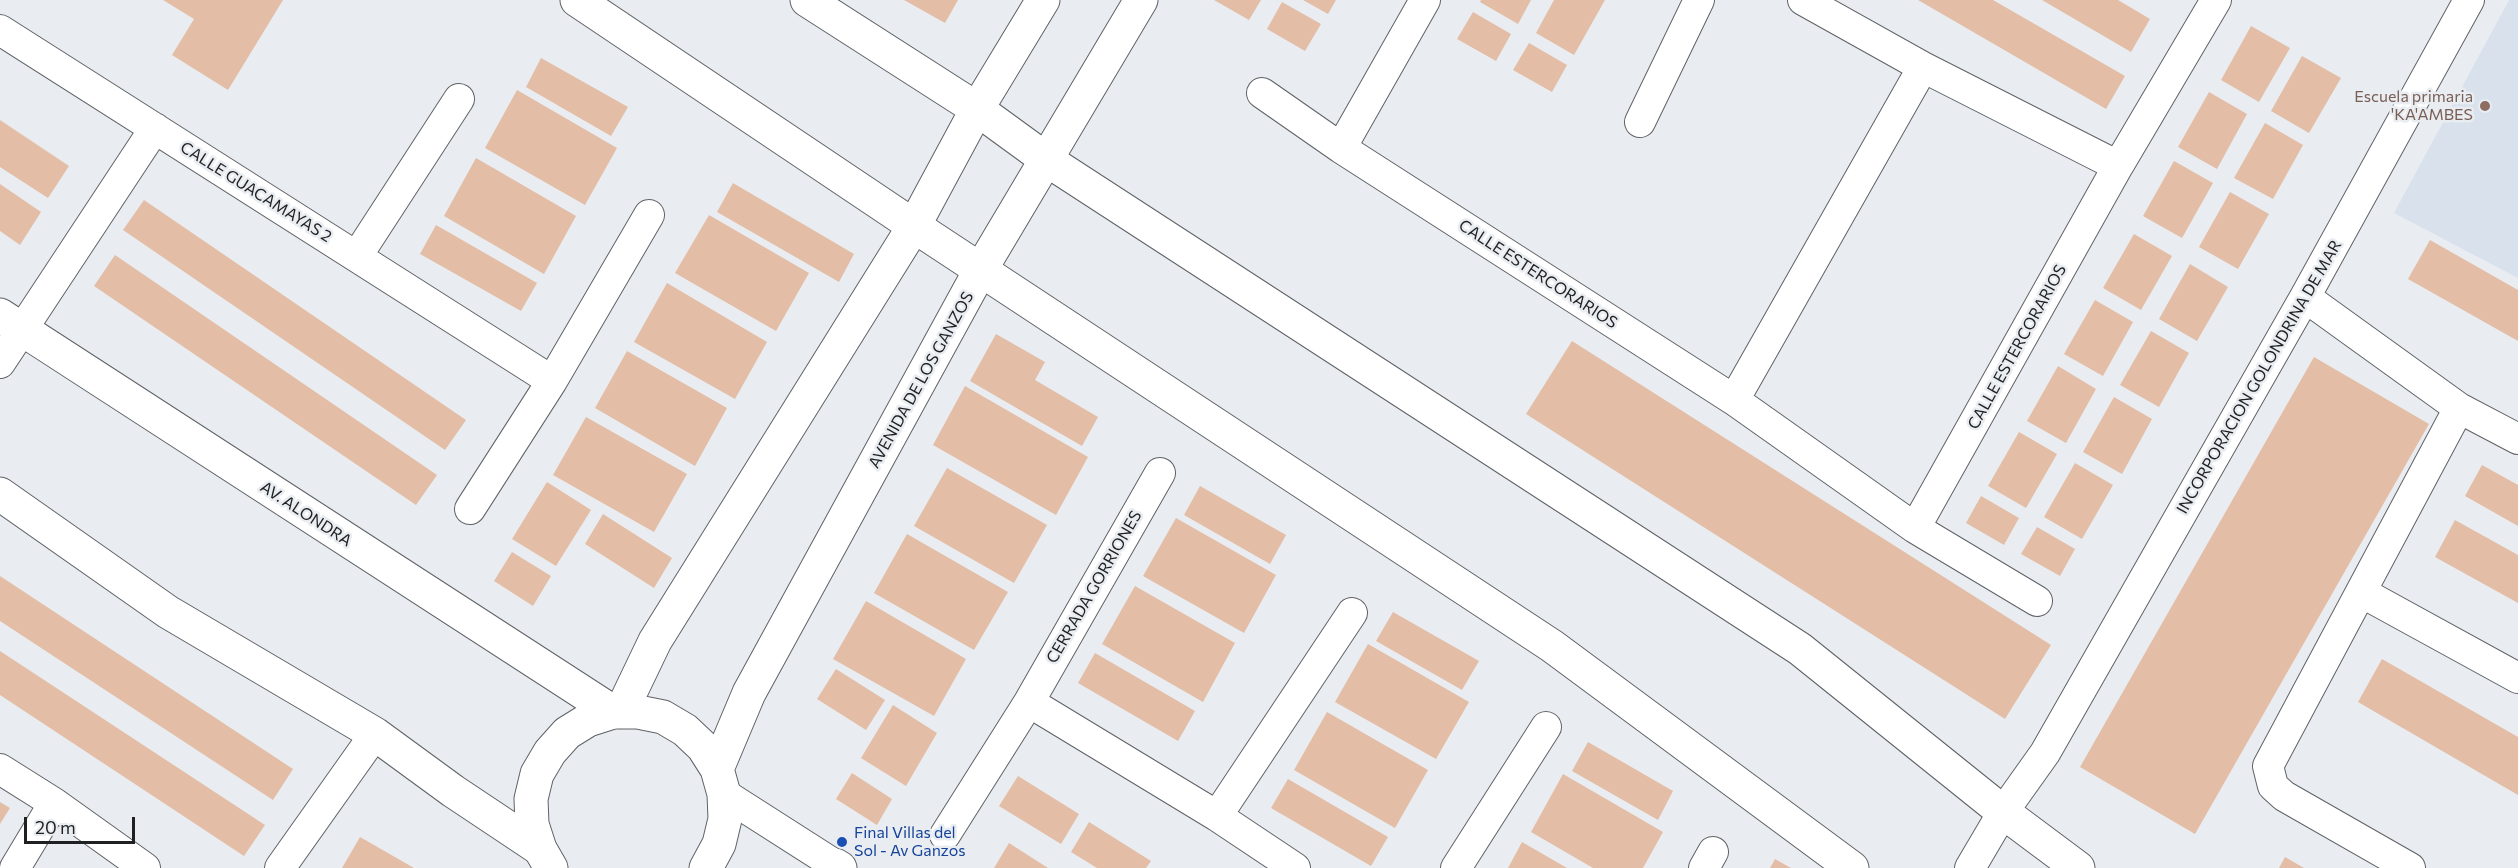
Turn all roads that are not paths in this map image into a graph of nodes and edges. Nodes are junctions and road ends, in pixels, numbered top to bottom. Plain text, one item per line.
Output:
1 (577, 0) edge
2 (807, 0) edge
3 (1043, 0) edge
4 (1142, 0) edge
5 (1425, 0) edge
6 (1699, 0) edge
7 (1803, 0) edge
8 (2216, 0) edge
9 (2469, 0) edge
10 (0, 30) edge
11 (1923, 67) junction
12 (1262, 93) dead end
13 (459, 99) dead end
14 (977, 109) junction
15 (1640, 122) dead end
16 (155, 128) junction
17 (1341, 148) junction
18 (1047, 160) junction
19 (2118, 166) junction
20 (649, 215) dead end
21 (914, 226) junction
22 (357, 256) junction
23 (981, 269) junction
24 (2305, 297) junction
25 (11, 323) edge
26 (0, 363) edge
27 (552, 381) junction
28 (1734, 400) junction
29 (2459, 408) junction
30 (2518, 439) edge
31 (1160, 473) dead end
32 (0, 494) edge
33 (470, 509) dead end
34 (1915, 528) junction
35 (2361, 592) junction
36 (2037, 600) dead end
37 (1352, 613) dead end
38 (2518, 678) edge
39 (1029, 702) junction
40 (617, 712) junction
41 (1546, 727) dead end
42 (375, 734) junction
43 (0, 769) edge
44 (721, 781) junction
45 (54, 803) junction
46 (2003, 812) junction
47 (1217, 816) junction
48 (945, 835) dead end
49 (543, 860) edge
50 (838, 866) edge
51 (15, 868) edge
52 (145, 868) edge
53 (280, 868) edge
54 (706, 868) edge
55 (1295, 868) edge
56 (1456, 868) edge
57 (1852, 868) edge
58 (1970, 868) edge
59 (2078, 868) edge
60 (2409, 868) edge

1 - 21 main road
2 - 14 main road
3 - 14 main road
4 - 18 main road, AVENIDA DE LOS GANZOS
5 - 17 street
6 - 15 street
7 - 11 street
8 - 19 street, CALLE ESTERCORARIOS
9 - 24 street, INCORPORACION GOLONDRINA DE MAR
10 - 16 street, CALLE GUACAMAYAS 2
11 - 19 street
11 - 28 street
12 - 17 street, CALLE ESTERCORARIOS
13 - 22 street
14 - 18 main road
14 - 21 main road
16 - 22 street, CALLE GUACAMAYAS 2
16 - 25 street
17 - 28 street, CALLE ESTERCORARIOS
18 - 23 main road, AVENIDA DE LOS GANZOS
18 - 46 main road
19 - 34 street, CALLE ESTERCORARIOS
20 - 27 street
21 - 23 main road
21 - 40 main road
22 - 27 street, CALLE GUACAMAYAS 2
23 - 44 main road, AVENIDA DE LOS GANZOS
23 - 57 main road
24 - 29 street
24 - 46 street, INCORPORACION GOLONDRINA DE MAR
25 - 26 street
25 - 40 main road, AV. ALONDRA
27 - 33 street
28 - 34 street, CALLE ESTERCORARIOS
29 - 30 street
29 - 35 street
31 - 39 street, CERRADA GORRIONES
32 - 42 main road
34 - 36 street, CALLE ESTERCORARIOS
35 - 38 street
35 - 60 street
37 - 47 street
39 - 47 street
39 - 48 street, CERRADA GORRIONES
40 - 44 main road
40 - 49 main road
41 - 56 street
42 - 49 main road
42 - 53 street
43 - 45 street
44 - 50 street
44 - 54 main road
45 - 51 street
45 - 52 street
46 - 58 street, INCORPORACION GOLONDRINA DE MAR
46 - 59 main road
47 - 55 street

